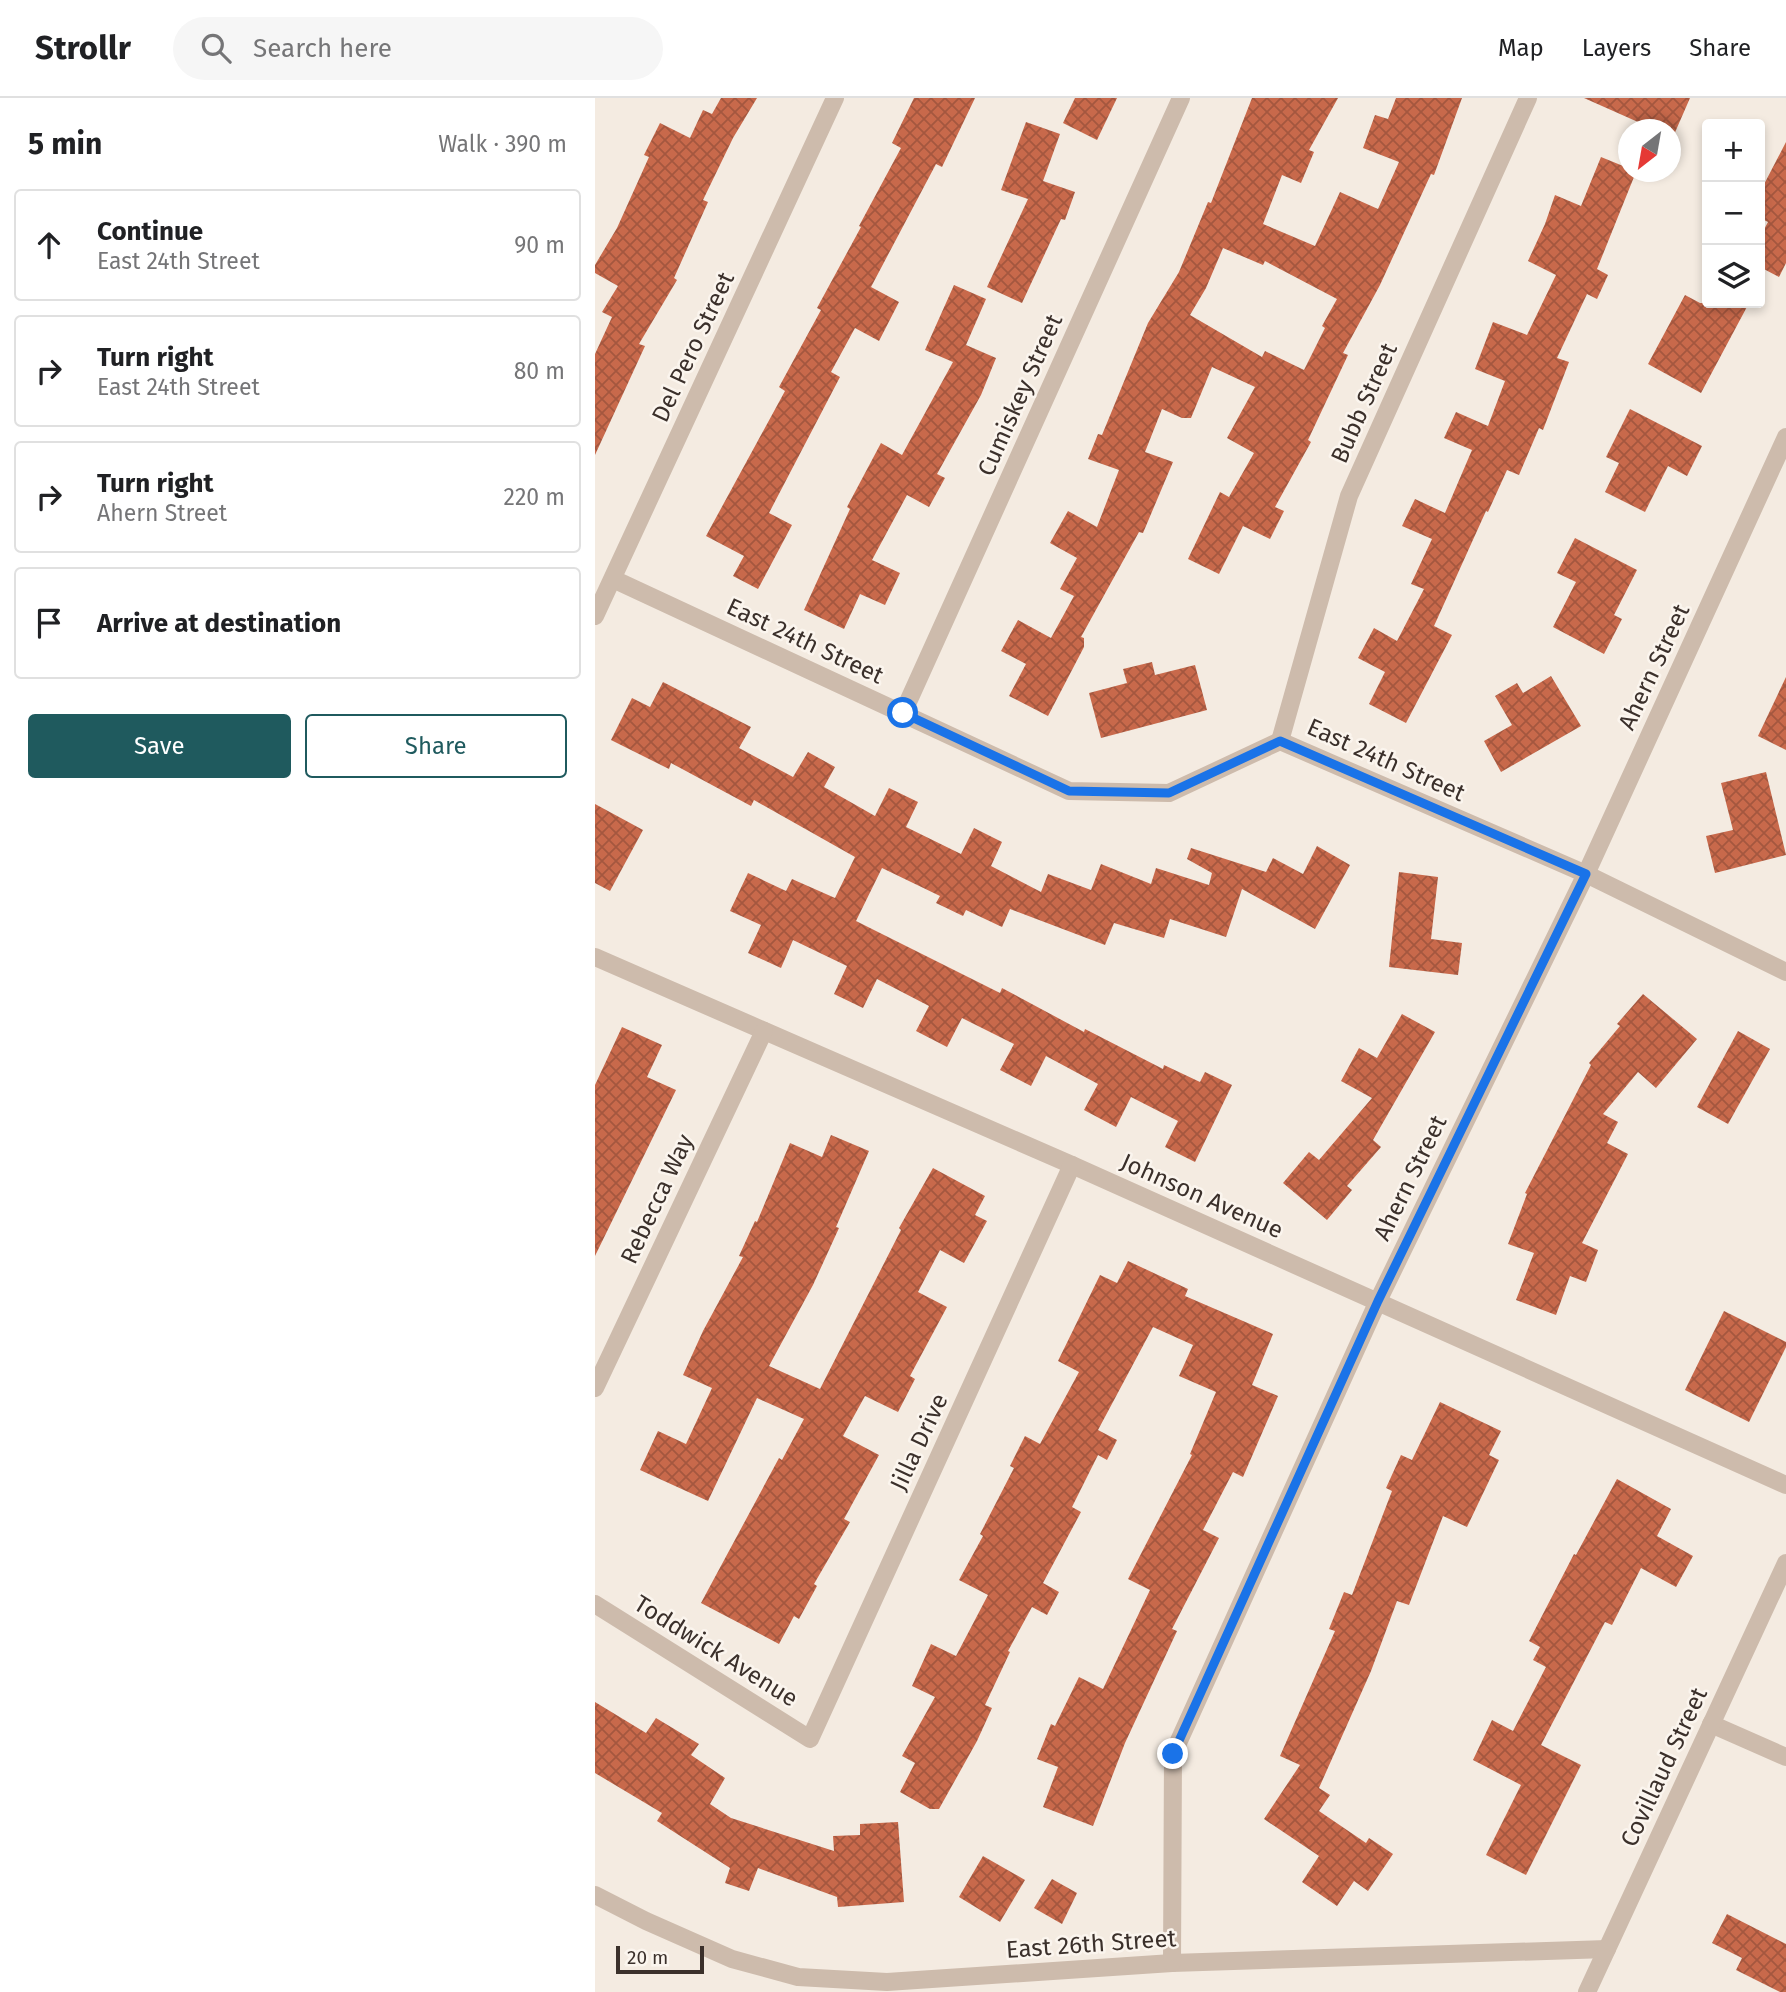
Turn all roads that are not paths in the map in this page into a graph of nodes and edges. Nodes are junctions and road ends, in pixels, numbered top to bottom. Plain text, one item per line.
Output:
1 (835, 98) edge
2 (1181, 98) edge
3 (1528, 98) edge
4 (1786, 437) edge
5 (613, 579) junction
6 (595, 616) edge
7 (903, 713) junction
8 (1280, 741) junction
9 (1586, 874) junction
10 (595, 957) edge
11 (1786, 972) edge
12 (764, 1031) junction
13 (1072, 1165) junction
14 (1378, 1301) junction
15 (595, 1388) edge
16 (1786, 1485) edge
17 (1786, 1563) edge
18 (595, 1604) edge
19 (1711, 1724) junction
20 (810, 1739) joint
21 (1786, 1757) edge
22 (595, 1895) edge
23 (1607, 1949) junction
24 (1172, 1963) junction
25 (1587, 1992) edge

1 - 5 street, Del Pero Street
2 - 7 street, Cumiskey Street
3 - 8 street, Bubb Street
4 - 9 street, Ahern Street
5 - 6 street, Del Pero Street
5 - 7 street, East 24th Street
7 - 8 street, East 24th Street
8 - 9 street, East 24th Street
9 - 11 street, East 24th Street
9 - 14 street, Ahern Street
10 - 12 street, Johnson Avenue
12 - 13 street, Johnson Avenue
12 - 15 street, Rebecca Way
13 - 14 street, Johnson Avenue
13 - 20 street, Jilla Drive
14 - 16 street, Johnson Avenue
14 - 24 street, Ahern Street
17 - 19 street, Covillaud Street
18 - 20 street, Toddwick Avenue
19 - 21 street
19 - 23 street, Covillaud Street
22 - 24 street, East 26th Street
23 - 24 street, East 26th Street
23 - 25 street, Covillaud Street

